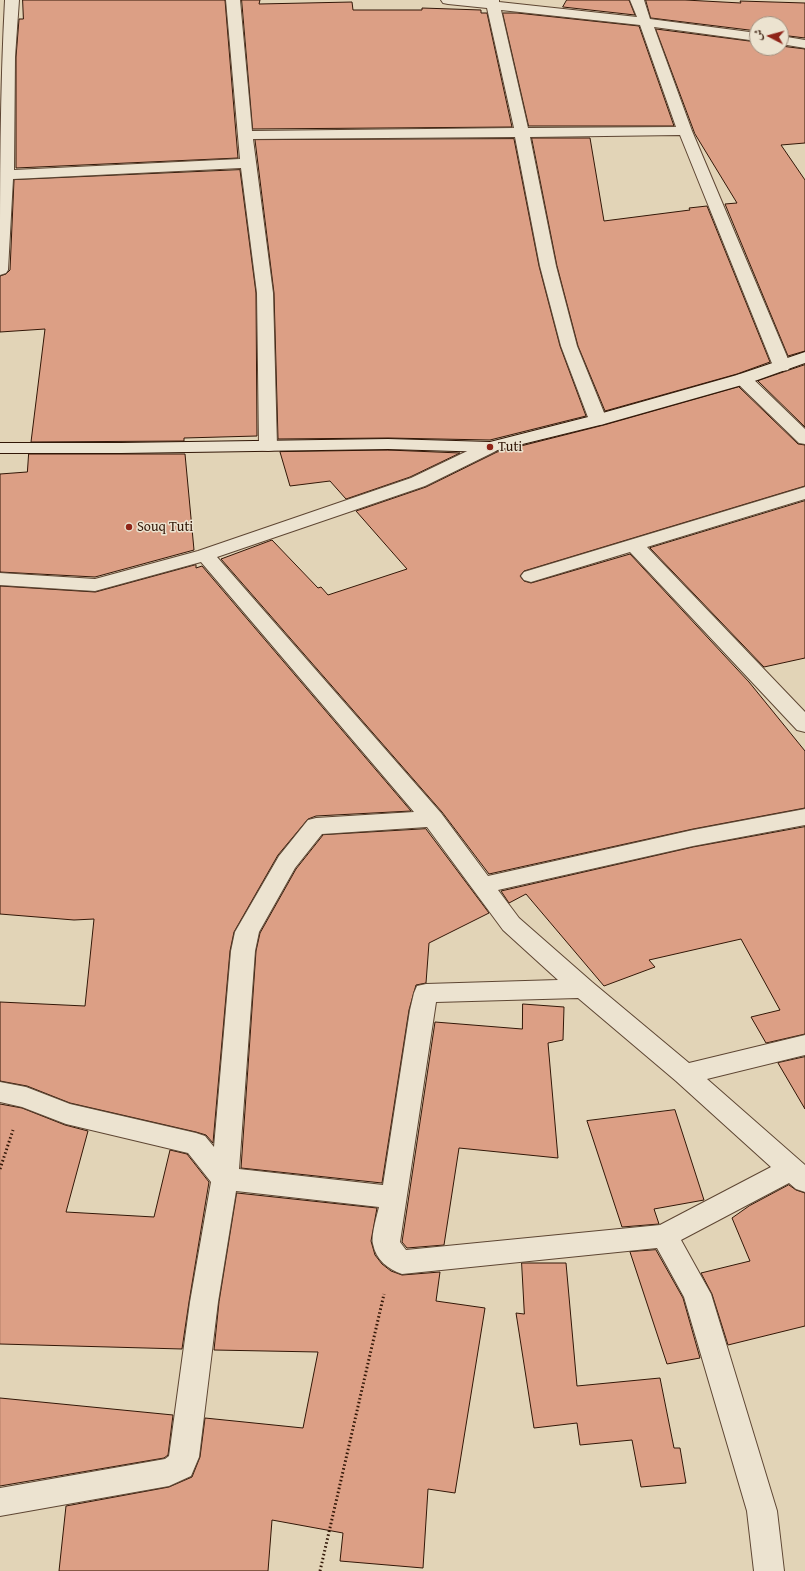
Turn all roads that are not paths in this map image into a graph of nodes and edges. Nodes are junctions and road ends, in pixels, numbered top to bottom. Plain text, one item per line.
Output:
1 (12, 0) edge
2 (234, 0) edge
3 (448, 0) edge
4 (637, 0) edge
5 (492, 2) edge
6 (645, 22) junction
7 (749, 36) edge
8 (789, 41) edge
9 (805, 44) edge
10 (685, 131) junction
11 (522, 133) junction
12 (246, 135) junction
13 (248, 163) junction
14 (3, 174) edge
15 (1, 213) edge
16 (0, 270) edge
17 (805, 357) edge
18 (782, 366) junction
19 (743, 378) junction
20 (598, 420) junction
21 (805, 439) edge
22 (268, 446) junction
23 (490, 447) junction
24 (0, 448) edge
25 (805, 493) edge
26 (633, 544) junction
27 (205, 555) junction
28 (531, 576) dead end
29 (0, 579) edge
30 (805, 725) edge
31 (805, 817) edge
32 (433, 819) junction
33 (483, 885) junction
34 (583, 989) junction
35 (805, 1045) edge
36 (685, 1074) junction
37 (0, 1092) edge
38 (798, 1175) edge
39 (225, 1179) junction
40 (394, 1197) junction
41 (664, 1236) junction
42 (0, 1502) edge
43 (769, 1571) edge

1 - 14 street
2 - 12 street
3 - 5 street
4 - 6 street
5 - 6 street
5 - 11 street
6 - 7 street
6 - 10 street
8 - 9 street
10 - 11 street
10 - 18 street
11 - 12 street
11 - 20 street
12 - 13 street
13 - 14 street
13 - 22 street
14 - 15 street
15 - 16 street
17 - 18 street
18 - 19 street
19 - 20 street
19 - 21 street
20 - 23 street
22 - 23 street
22 - 24 street
23 - 27 street
25 - 26 street
26 - 28 street
26 - 30 street
27 - 29 street
27 - 32 street
31 - 33 street
32 - 33 street
32 - 39 street
33 - 34 street
34 - 36 street
34 - 40 street
35 - 36 street
36 - 38 street
37 - 39 street
38 - 41 street
39 - 40 street
39 - 42 street
40 - 41 street
41 - 43 street

